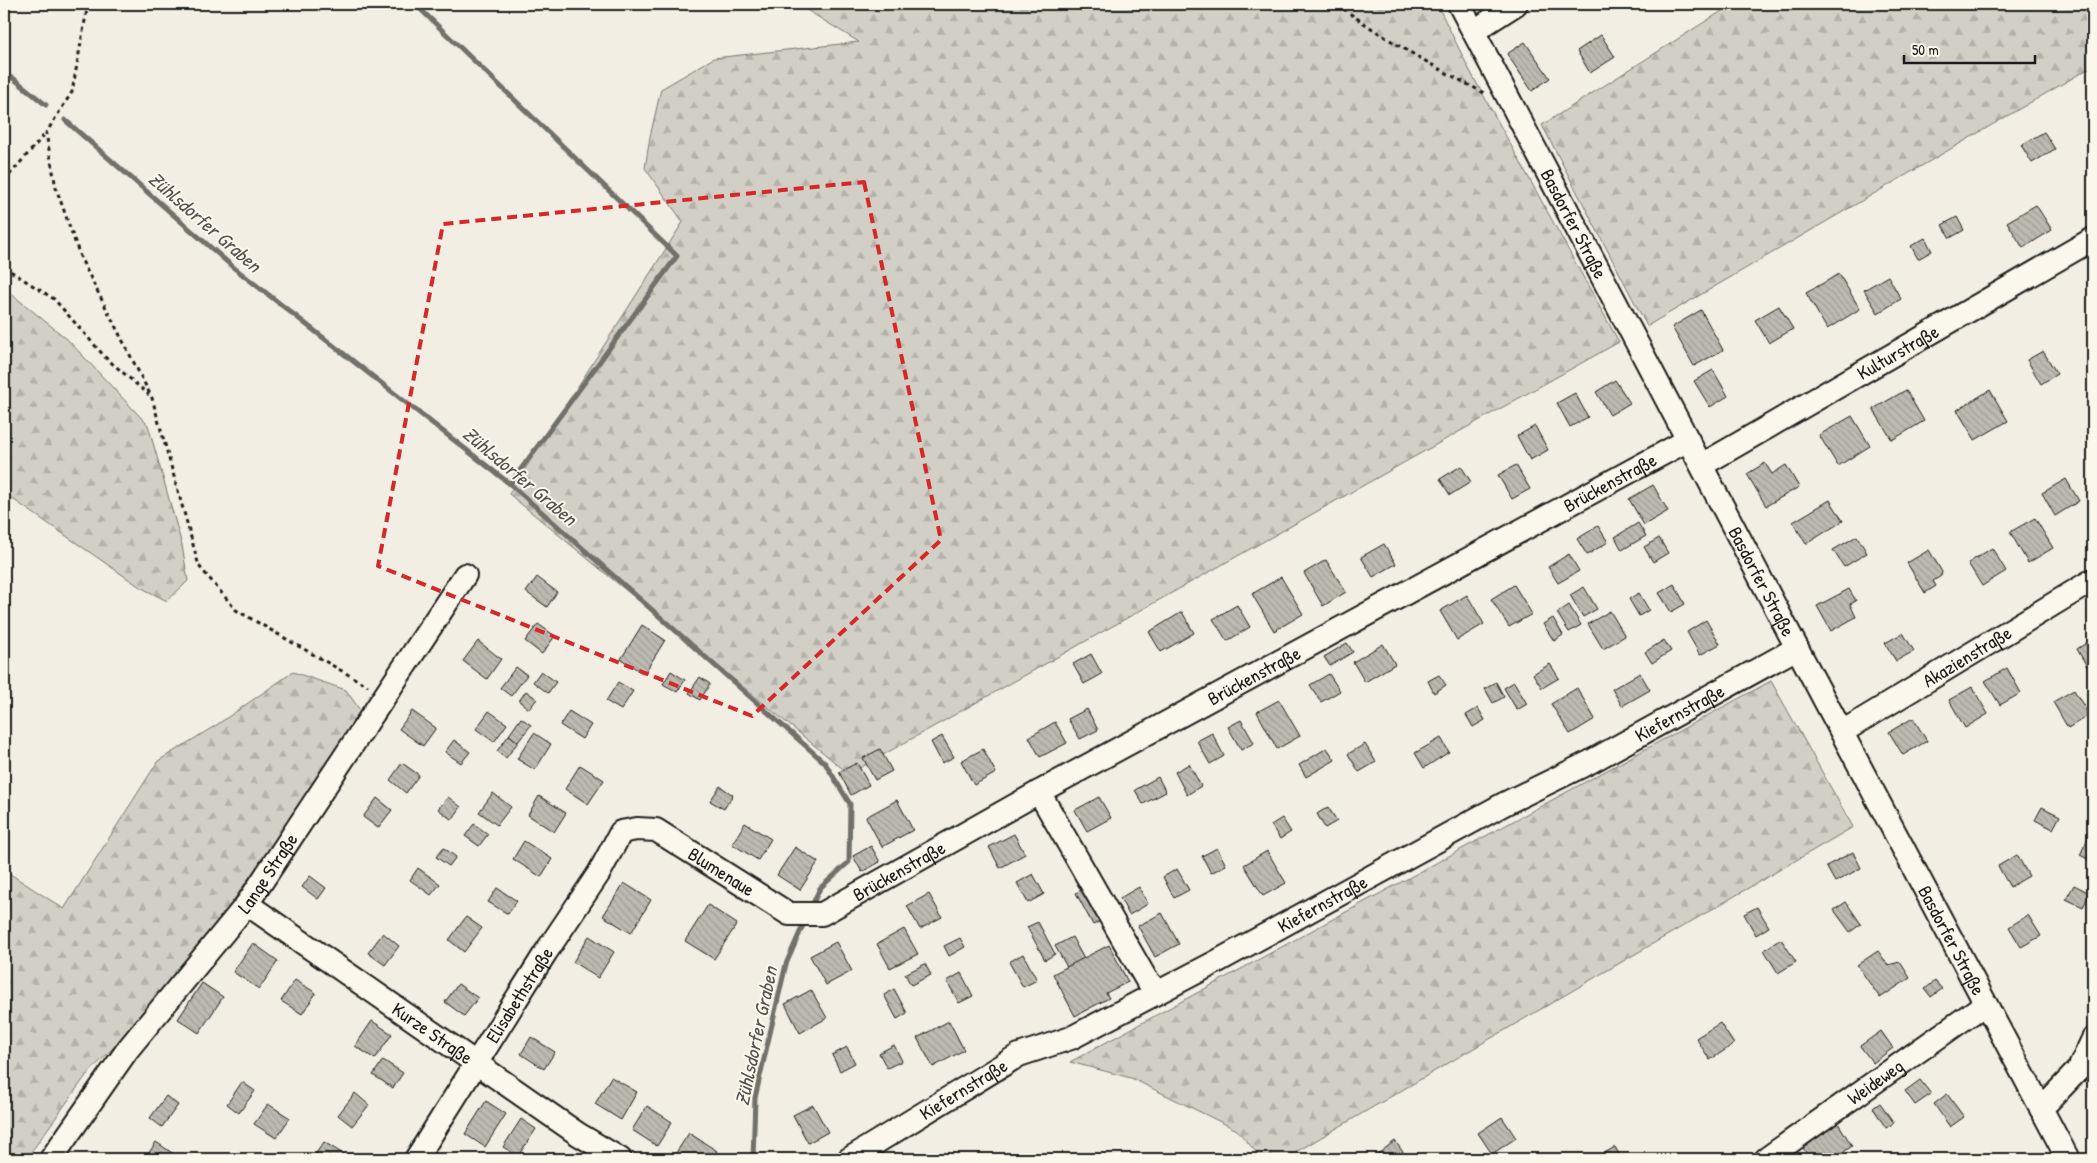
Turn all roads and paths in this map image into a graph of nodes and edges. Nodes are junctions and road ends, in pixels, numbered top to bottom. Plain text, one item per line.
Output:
1 (88, 4) edge
2 (1337, 4) edge
3 (1459, 4) edge
4 (1516, 4) edge
5 (1474, 31) junction
6 (1509, 98) junction
7 (46, 133) junction
8 (4, 181) edge
9 (2093, 239) edge
10 (4, 267) edge
11 (152, 398) junction
12 (1688, 440) junction
13 (1702, 465) junction
14 (465, 575) dead end
15 (2093, 580) edge
16 (1797, 648) junction
17 (386, 696) junction
18 (1842, 732) junction
19 (1039, 792) junction
20 (621, 832) joint
21 (247, 904) junction
22 (822, 914) joint
23 (1158, 992) junction
24 (1985, 1004) junction
25 (2093, 1039) edge
26 (477, 1063) junction
27 (2041, 1109) junction
28 (51, 1159) edge
29 (416, 1159) edge
30 (620, 1159) edge
31 (849, 1159) edge
32 (1766, 1159) edge
33 (2068, 1159) edge

1 - 7 path
2 - 6 path
3 - 5 street, Basdorfer Straße
4 - 5 street
5 - 6 street, Basdorfer Straße
6 - 12 street, Basdorfer Straße
7 - 8 path
7 - 11 path
9 - 13 street, Kulturstraße
10 - 11 path
11 - 17 path
12 - 13 street, Basdorfer Straße
12 - 19 street, Brückenstraße
13 - 16 street, Basdorfer Straße
14 - 17 street, Lange Straße
15 - 18 street, Akazienstraße
16 - 18 street, Basdorfer Straße
16 - 23 street, Kiefernstraße
17 - 21 street, Lange Straße
18 - 24 street, Basdorfer Straße
19 - 22 street, Brückenstraße
19 - 23 street
20 - 22 street, Blumenaue
20 - 26 street, Elisabethstraße
21 - 26 street, Kurze Straße
21 - 28 street, Lange Straße
23 - 31 street, Kiefernstraße
24 - 27 street, Basdorfer Straße
24 - 32 street, Weideweg
25 - 27 street
26 - 29 street, Elisabethstraße
26 - 30 street, Kurze Straße
27 - 33 street, Basdorfer Straße

